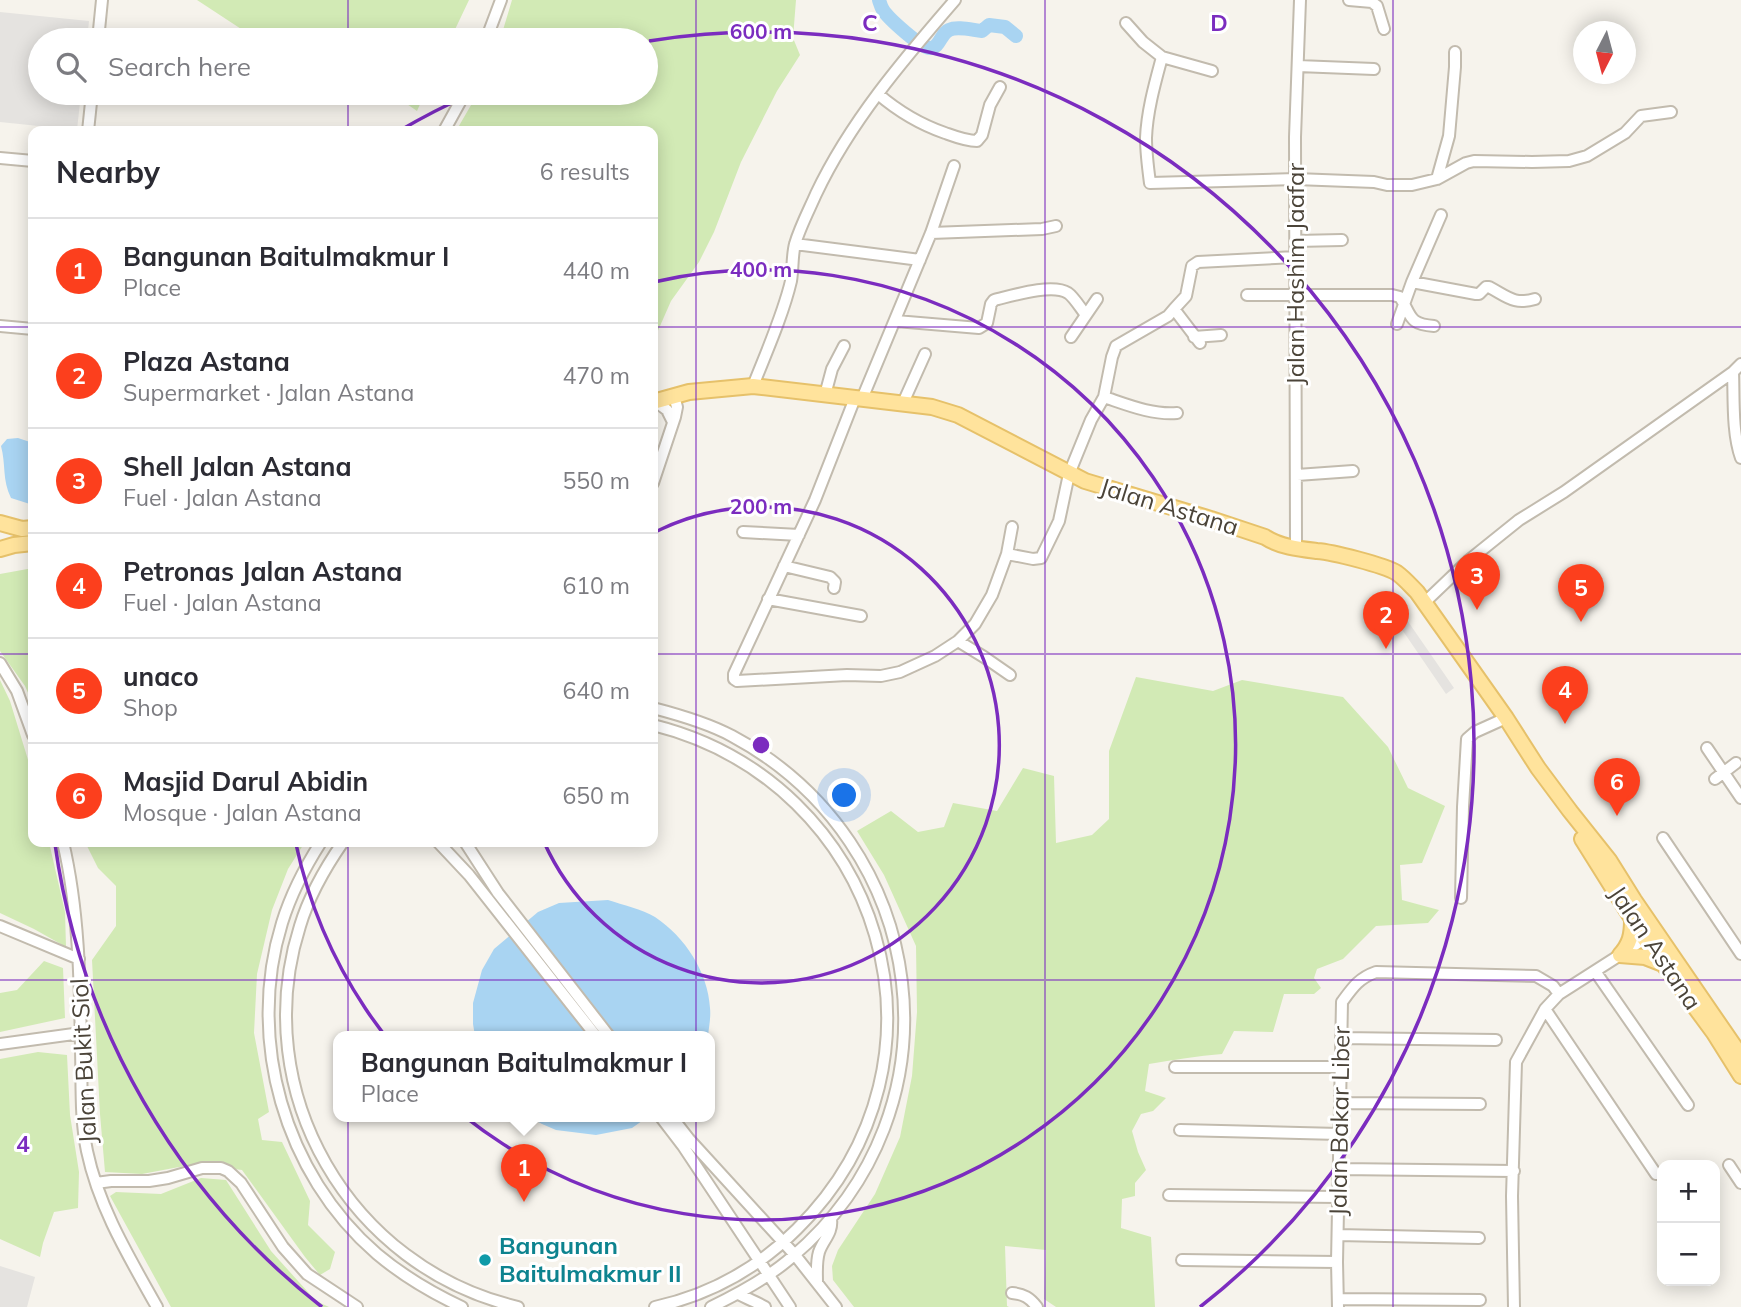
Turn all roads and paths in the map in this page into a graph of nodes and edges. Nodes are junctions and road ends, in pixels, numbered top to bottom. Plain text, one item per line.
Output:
1 (102, 0) edge
2 (501, 0) edge
3 (955, 0) edge
4 (1300, 0) edge
5 (1349, 0) edge
6 (1126, 23) dead end
7 (99, 28) edge
8 (490, 28) edge
9 (1384, 29) dead end
10 (1455, 52) dead end
11 (1162, 57) junction
12 (1298, 66) junction
13 (1374, 69) dead end
14 (1212, 71) dead end
15 (1000, 87) dead end
16 (878, 94) junction
17 (91, 105) edge
18 (458, 105) edge
19 (1671, 113) dead end
20 (89, 126) edge
21 (447, 126) edge
22 (0, 158) edge
23 (28, 161) edge
24 (954, 166) dead end
25 (1296, 179) junction
26 (1437, 179) junction
27 (1441, 215) dead end
28 (1056, 226) dead end
29 (931, 233) junction
30 (1342, 240) dead end
31 (1296, 241) junction
32 (795, 244) junction
33 (1296, 257) junction
34 (920, 260) junction
35 (1412, 282) junction
36 (1247, 295) dead end
37 (1295, 295) junction
38 (1097, 299) dead end
39 (1535, 299) dead end
40 (1404, 304) junction
41 (1174, 309) junction
42 (1086, 315) junction
43 (896, 321) junction
44 (1397, 324) dead end
45 (0, 326) edge
46 (1434, 326) dead end
47 (28, 329) edge
48 (1222, 335) dead end
49 (1071, 337) dead end
50 (844, 346) dead end
51 (925, 354) dead end
52 (1737, 368) edge
53 (753, 386) junction
54 (825, 395) junction
55 (674, 396) junction
56 (1104, 397) junction
57 (859, 398) junction
58 (658, 401) edge
59 (903, 403) junction
60 (658, 404) edge
61 (1177, 413) dead end
62 (1738, 413) edge
63 (673, 422) junction
64 (1740, 453) edge
65 (658, 468) edge
66 (1353, 471) dead end
67 (1069, 474) junction
68 (1297, 475) junction
69 (0, 523) edge
70 (1012, 527) dead end
71 (28, 528) edge
72 (743, 533) dead end
73 (799, 535) junction
74 (28, 544) edge
75 (1296, 546) junction
76 (0, 548) edge
77 (1007, 554) junction
78 (784, 566) junction
79 (834, 588) dead end
80 (768, 599) junction
81 (1424, 603) junction
82 (861, 616) dead end
83 (958, 642) junction
84 (0, 663) edge
85 (1010, 675) dead end
86 (658, 709) edge
87 (1506, 718) junction
88 (28, 722) edge
89 (658, 727) edge
90 (1707, 748) dead end
91 (1736, 763) dead end
92 (1719, 776) junction
93 (1741, 798) edge
94 (1575, 818) junction
95 (1663, 838) dead end
96 (64, 847) edge
97 (318, 847) edge
98 (340, 847) edge
99 (443, 847) edge
100 (468, 847) edge
101 (493, 897) junction
102 (1461, 898) dead end
103 (1632, 920) junction
104 (0, 926) edge
105 (1650, 935) junction
106 (1741, 954) edge
107 (1620, 955) junction
108 (79, 959) junction
109 (1664, 964) junction
110 (1595, 971) junction
111 (1559, 994) junction
112 (1545, 1009) junction
113 (592, 1031) edge
114 (605, 1031) edge
115 (81, 1033) junction
116 (1341, 1038) junction
117 (1496, 1040) dead end
118 (0, 1044) edge
119 (1741, 1056) edge
120 (1175, 1067) dead end
121 (1340, 1067) junction
122 (1741, 1076) edge
123 (1340, 1103) junction
124 (1480, 1104) dead end
125 (1688, 1105) dead end
126 (666, 1122) edge
127 (674, 1122) edge
128 (1180, 1130) dead end
129 (1339, 1134) junction
130 (686, 1142) junction
131 (1729, 1165) dead end
132 (1340, 1169) junction
133 (1514, 1171) junction
134 (1656, 1174) dead end
135 (96, 1183) junction
136 (1741, 1183) edge
137 (1169, 1195) dead end
138 (1338, 1197) junction
139 (831, 1219) junction
140 (1338, 1235) junction
141 (1479, 1238) dead end
142 (783, 1243) junction
143 (795, 1255) junction
144 (1182, 1260) dead end
145 (760, 1261) junction
146 (1337, 1262) junction
147 (769, 1275) junction
148 (817, 1282) junction
149 (1013, 1293) dead end
150 (739, 1294) junction
151 (1480, 1300) dead end
152 (1338, 1303) edge
153 (157, 1307) edge
154 (357, 1307) edge
155 (463, 1307) edge
156 (518, 1307) edge
157 (655, 1307) edge
158 (711, 1307) edge
159 (765, 1307) edge
160 (790, 1307) edge
161 (836, 1307) edge
162 (1037, 1307) edge
163 (1514, 1307) edge

1 - 7 street
2 - 8 street
3 - 16 street
4 - 12 street, Jalan Hashim Jaafar
5 - 9 street
6 - 11 street
10 - 26 street
11 - 14 street
11 - 25 street
12 - 13 street
12 - 25 street, Jalan Hashim Jaafar
15 - 16 street
16 - 32 street
17 - 20 street
18 - 21 street
19 - 26 street
22 - 23 street
24 - 29 street
25 - 26 street
25 - 31 street, Jalan Hashim Jaafar
27 - 35 street
28 - 29 street
29 - 34 street
30 - 31 street
31 - 33 street, Jalan Hashim Jaafar
32 - 34 street
32 - 53 street
33 - 37 street, Jalan Hashim Jaafar
33 - 41 street
34 - 43 street
35 - 39 street
35 - 40 street
36 - 37 street
37 - 40 street
37 - 68 street, Jalan Hashim Jaafar
38 - 42 street
40 - 44 street
40 - 46 street
41 - 48 street
41 - 56 street
42 - 43 street
42 - 49 street
43 - 57 street
45 - 47 street
50 - 54 street
51 - 59 street
52 - 62 street
52 - 81 street
53 - 54 main road, Jalan Astana
53 - 55 main road, Jalan Astana
54 - 57 main road, Jalan Astana
55 - 58 main road, Jalan Astana
55 - 63 street
56 - 61 street
56 - 67 street
57 - 59 main road, Jalan Astana
57 - 73 street
59 - 67 main road, Jalan Astana
60 - 63 street
62 - 64 street
63 - 65 street
66 - 68 street
67 - 75 main road, Jalan Astana
67 - 77 street
68 - 75 street, Jalan Hashim Jaafar
69 - 71 main road
70 - 77 street
72 - 73 street
73 - 78 street
74 - 76 main road
75 - 81 main road, Jalan Astana
77 - 83 street
78 - 79 street
78 - 80 street
80 - 82 street
80 - 83 street
81 - 87 main road, Jalan Astana
83 - 85 street
84 - 88 street
86 - 139 street
87 - 94 main road, Jalan Astana
87 - 102 street
89 - 142 street
90 - 92 street
91 - 92 street
92 - 93 street
94 - 103 main road, Jalan Astana
94 - 105 main road, Jalan Astana
95 - 106 street
96 - 108 street, Jalan Bukit Siol
97 - 155 street
98 - 156 street
99 - 101 street
100 - 101 street
101 - 113 street
101 - 114 street
103 - 105 main road, Jalan Astana
103 - 107 main road
104 - 108 street
105 - 107 street
105 - 109 main road, Jalan Astana
105 - 119 main road, Jalan Astana
107 - 109 main road
107 - 110 street
108 - 115 street, Jalan Bukit Siol
109 - 122 main road, Jalan Astana
110 - 111 street
110 - 125 street
111 - 112 street
111 - 116 street, Jalan Bakar Liber
112 - 133 street
112 - 134 street
115 - 118 street
115 - 135 street, Jalan Bukit Siol
116 - 117 street
116 - 121 street, Jalan Bakar Liber
120 - 121 street
121 - 123 street, Jalan Bakar Liber
123 - 124 street
123 - 129 street, Jalan Bakar Liber
126 - 130 street
127 - 130 street
128 - 129 street
129 - 132 street, Jalan Bakar Liber
130 - 142 street
130 - 145 street
131 - 136 street
132 - 133 street
132 - 138 street, Jalan Bakar Liber
133 - 163 street
135 - 153 street, Jalan Bukit Siol
135 - 154 street
137 - 138 street
138 - 140 street, Jalan Bakar Liber
139 - 143 street
139 - 148 street
140 - 141 street
140 - 146 street, Jalan Bakar Liber
142 - 143 street
142 - 145 street
143 - 147 street
143 - 148 street
144 - 146 street
145 - 147 street
145 - 157 street
146 - 152 street, Jalan Bakar Liber
147 - 150 street
147 - 160 street
148 - 161 street
149 - 162 street
150 - 158 street
150 - 159 street
151 - 152 street

